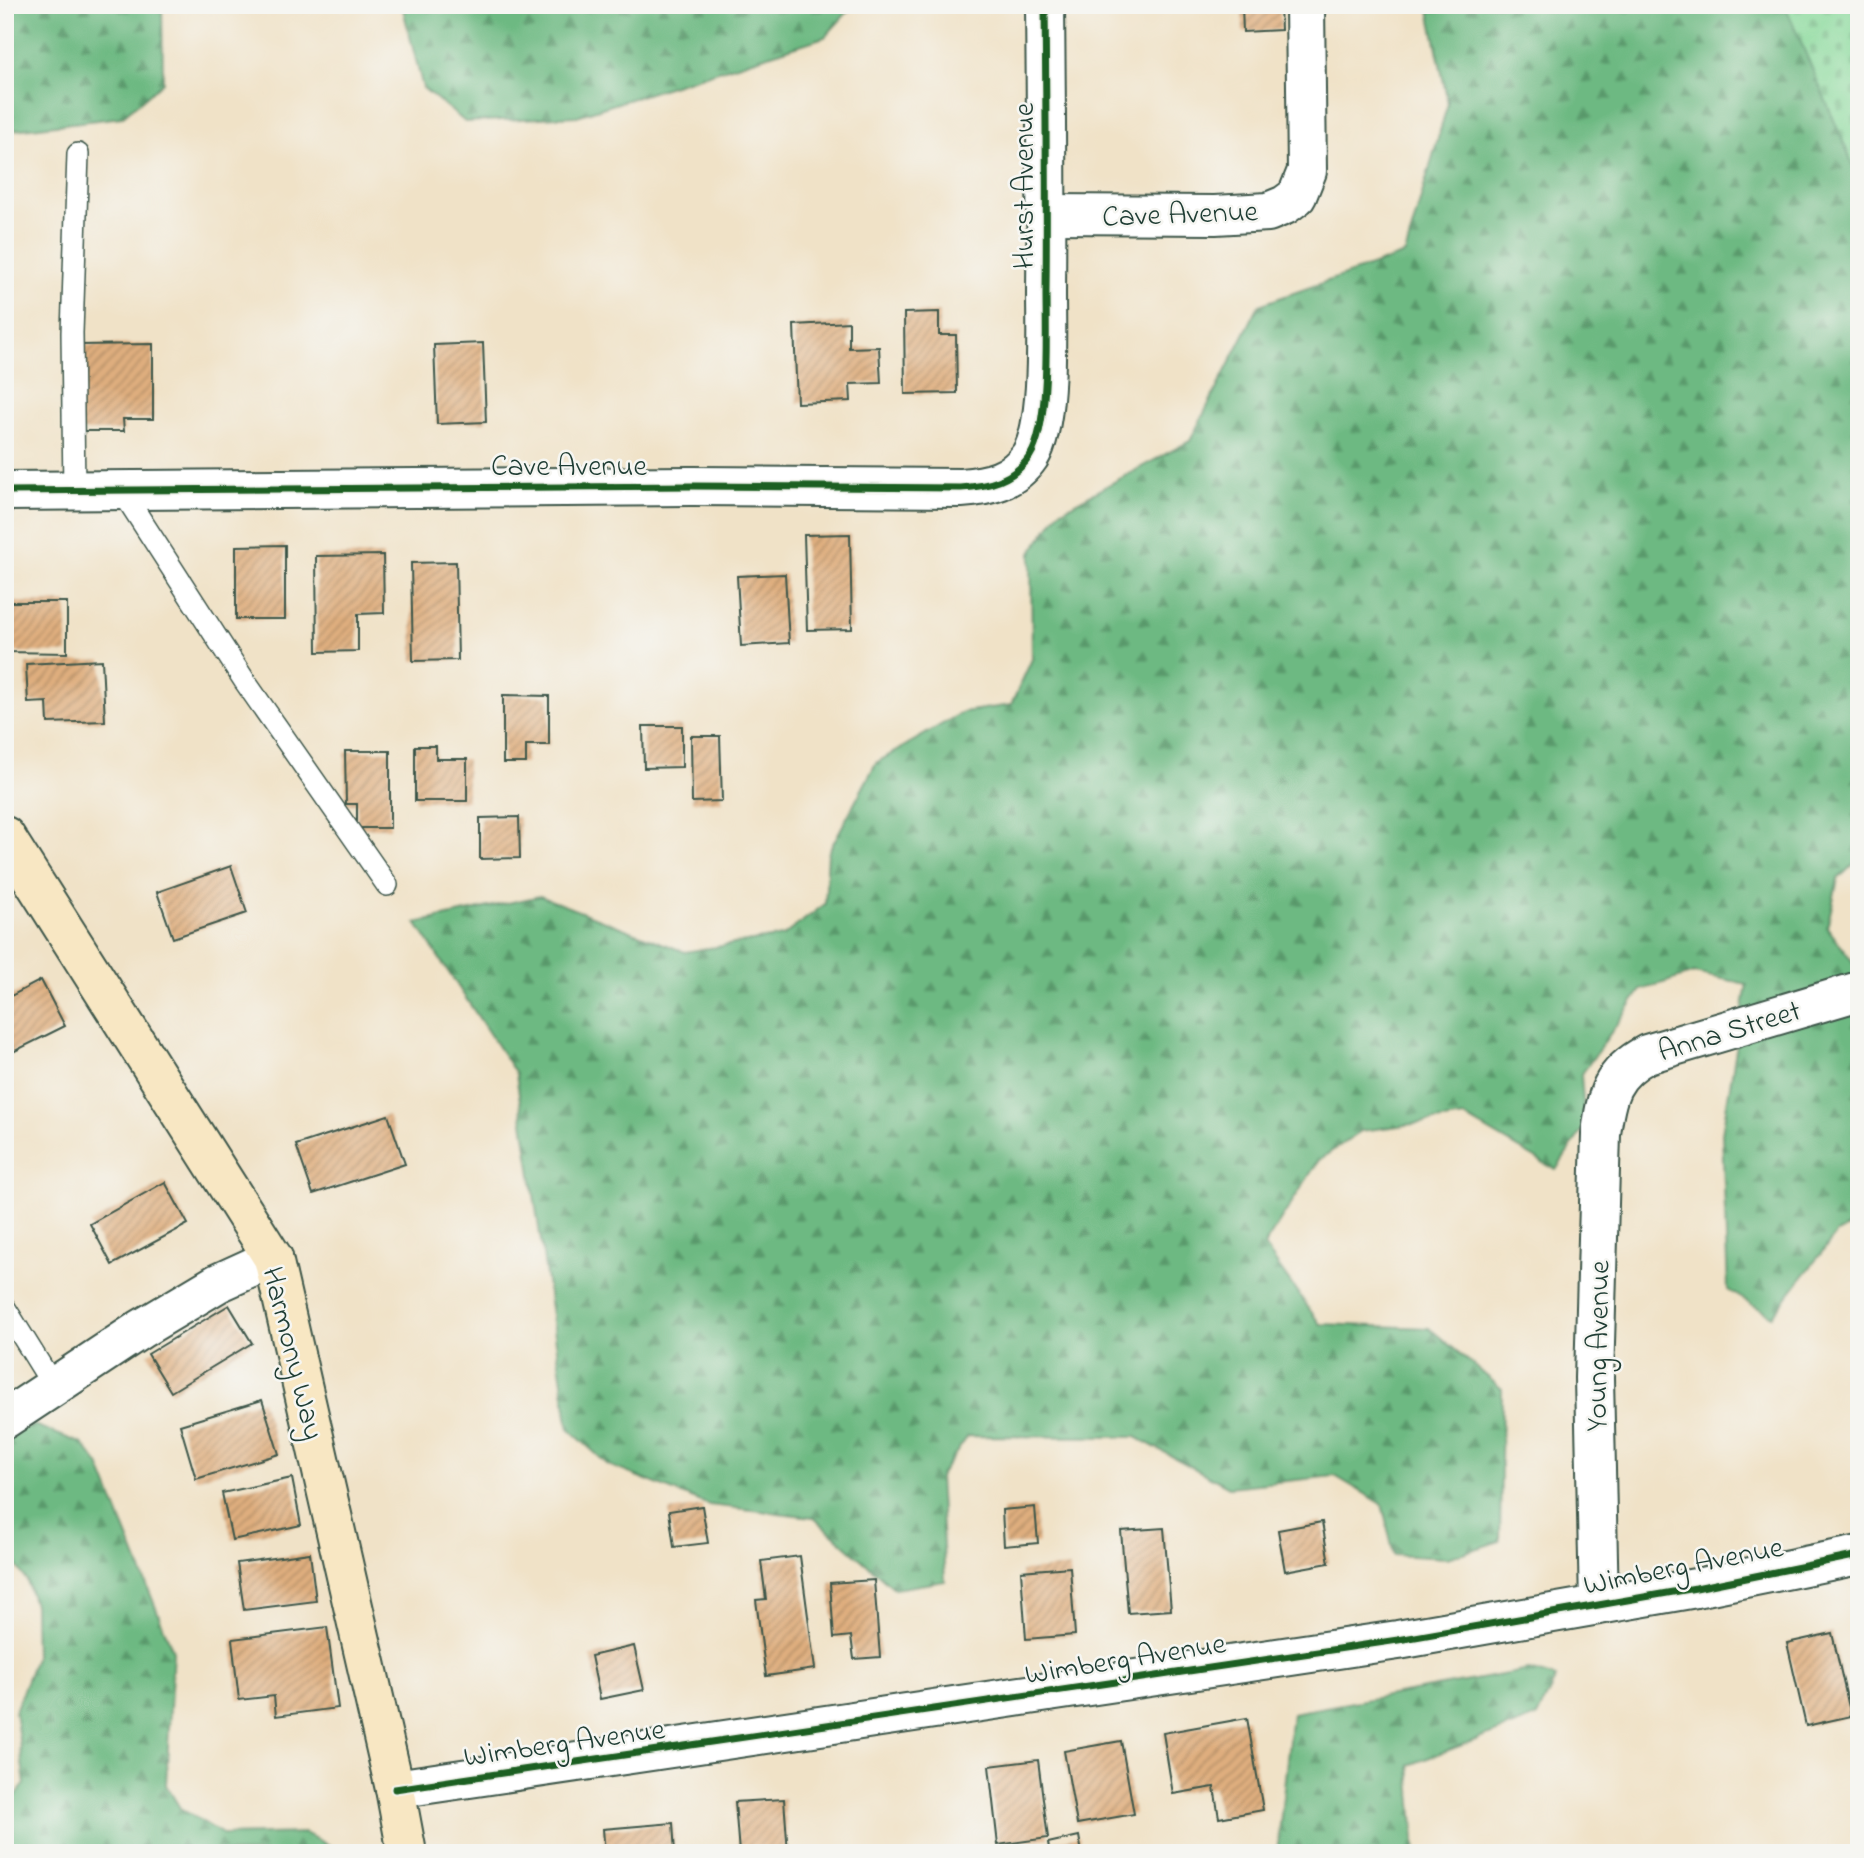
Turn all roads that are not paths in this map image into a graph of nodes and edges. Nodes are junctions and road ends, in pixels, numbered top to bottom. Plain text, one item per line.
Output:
1 (1045, 5) edge
2 (1305, 5) edge
3 (78, 154) dead end
4 (1047, 214) junction
5 (1046, 366) joint
6 (5, 491) edge
7 (75, 491) junction
8 (122, 491) junction
9 (5, 836) edge
10 (387, 885) dead end
11 (1859, 991) edge
12 (1611, 1088) joint
13 (273, 1258) junction
14 (5, 1308) edge
15 (54, 1387) junction
16 (5, 1419) edge
17 (1859, 1555) edge
18 (1600, 1604) junction
19 (396, 1789) junction
20 (407, 1853) edge

1 - 4 street, Hurst Avenue
2 - 4 street, Cave Avenue
3 - 7 lane
4 - 5 street, Hurst Avenue
5 - 8 street, Cave Avenue
6 - 7 street, Cave Avenue
7 - 8 street, Cave Avenue
8 - 10 lane
9 - 13 street, Harmony Way
11 - 12 street, Anna Street
12 - 18 street, Young Avenue
13 - 15 street
13 - 19 street, Harmony Way
14 - 15 lane
15 - 16 street
17 - 18 street, Wimberg Avenue
18 - 19 street, Wimberg Avenue
19 - 20 street, Harmony Way

